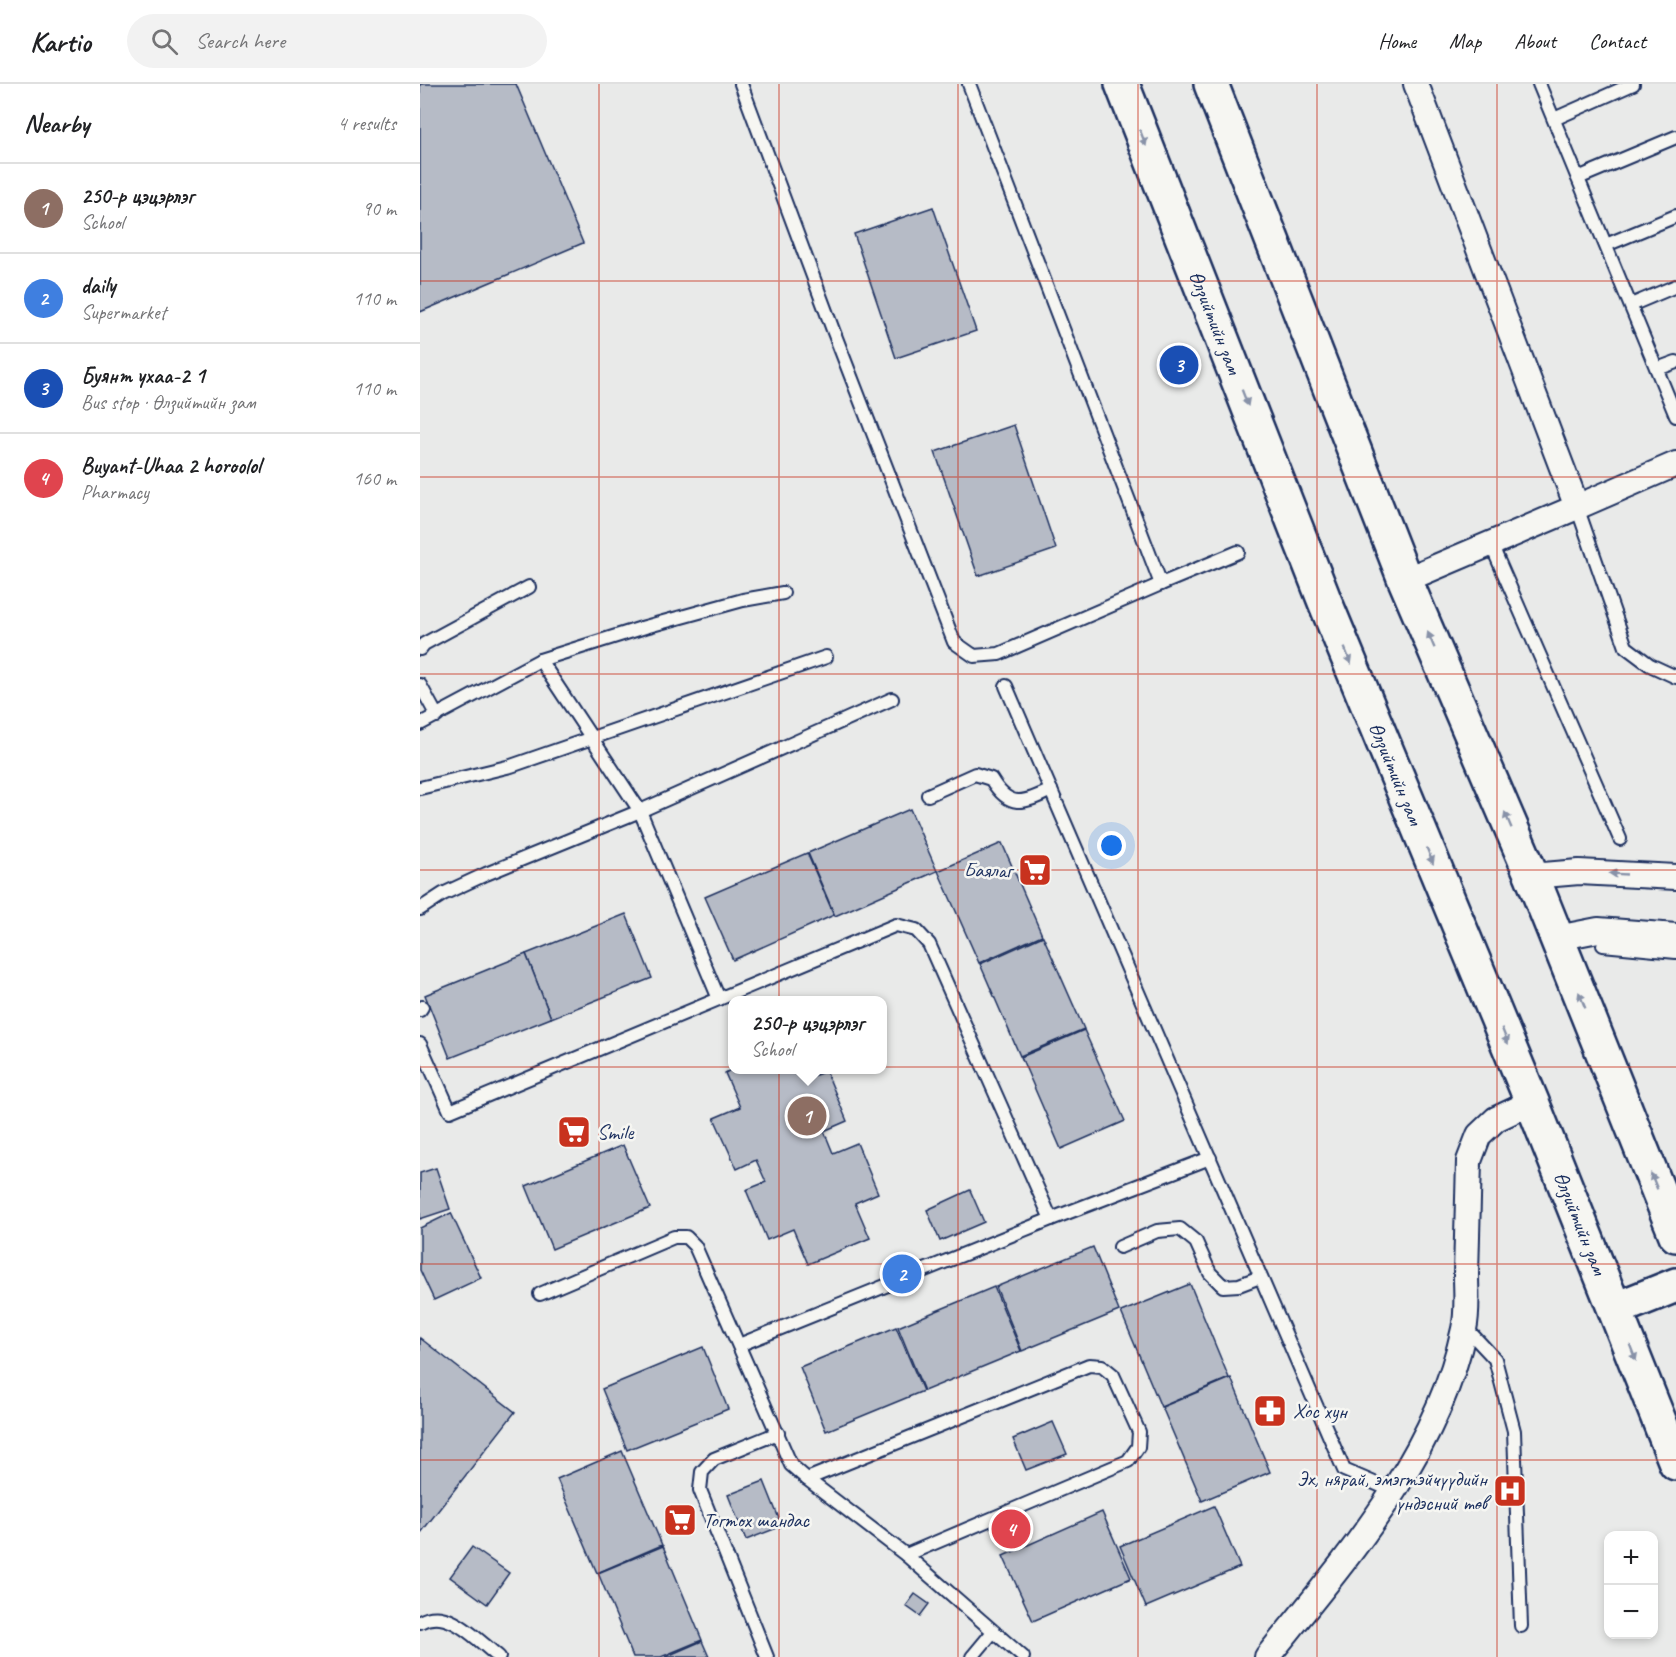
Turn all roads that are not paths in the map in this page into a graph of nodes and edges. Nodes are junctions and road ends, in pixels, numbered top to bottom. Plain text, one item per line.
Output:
1 (741, 84) edge
2 (969, 84) edge
3 (1122, 84) edge
4 (1211, 84) edge
5 (1416, 84) edge
6 (1539, 84) edge
7 (1634, 84) edge
8 (1554, 119) junction
9 (1676, 137) edge
10 (1578, 178) junction
11 (1676, 216) edge
12 (1606, 246) junction
13 (1676, 286) edge
14 (1630, 305) junction
15 (1676, 362) edge
16 (1657, 369) junction
17 (1676, 416) edge
18 (1676, 464) edge
19 (1577, 507) junction
20 (1491, 544) junction
21 (1238, 552) dead end
22 (1405, 580) junction
23 (1161, 584) junction
24 (529, 587) dead end
25 (783, 593) dead end
26 (420, 649) edge
27 (826, 657) dead end
28 (540, 660) junction
29 (1676, 677) edge
30 (420, 685) edge
31 (1006, 686) dead end
32 (892, 699) dead end
33 (437, 716) junction
34 (420, 724) edge
35 (592, 738) junction
36 (420, 788) edge
37 (1051, 790) junction
38 (928, 795) dead end
39 (640, 812) junction
40 (1620, 839) dead end
41 (1532, 876) junction
42 (1676, 877) edge
43 (420, 909) edge
44 (1676, 936) edge
45 (1557, 938) junction
46 (1604, 945) dead end
47 (1676, 952) edge
48 (719, 999) junction
49 (420, 1044) edge
50 (1532, 1102) junction
51 (1210, 1158) junction
52 (1051, 1219) junction
53 (1676, 1235) edge
54 (1120, 1246) dead end
55 (1260, 1277) junction
56 (1676, 1285) edge
57 (540, 1294) dead end
58 (1616, 1309) junction
59 (1465, 1327) junction
60 (739, 1345) junction
61 (778, 1433) junction
62 (1676, 1463) edge
63 (807, 1479) junction
64 (1393, 1491) junction
65 (906, 1556) junction
66 (420, 1622) edge
67 (1521, 1626) dead end
68 (992, 1633) junction
69 (499, 1657) edge
70 (767, 1657) edge
71 (972, 1657) edge
72 (1023, 1657) edge
73 (1267, 1657) edge

1 - 23 lane
2 - 23 lane
3 -> 50 highway, Өлзийтийн зам
4 - 22 highway
5 - 19 street
6 - 8 lane
7 - 8 lane
8 - 10 lane
9 - 10 lane
10 - 12 lane
11 - 12 lane
12 - 14 lane
13 - 14 lane
14 - 16 lane
15 - 16 lane
16 - 17 lane
18 - 19 street
19 - 20 street
19 - 29 lane
20 - 22 street
20 - 40 lane
21 - 23 lane
41 -> 22 highway
24 - 26 lane
25 - 28 lane
27 - 35 lane
28 - 33 lane
28 - 35 lane
30 - 33 lane
31 - 37 lane
32 - 39 lane
33 - 34 lane
35 - 36 lane
35 - 39 lane
37 - 38 lane
37 - 51 lane
39 - 43 lane
39 - 48 lane
42 -> 41 street
41 - 45 highway
44 - 45 street
53 -> 45 highway
46 - 47 lane
48 - 49 lane
48 - 52 lane
50 - 58 highway, Өлзийтийн зам
50 - 59 street
51 - 52 lane
51 - 55 lane
52 - 60 lane
54 - 55 lane
55 - 64 lane
56 - 58 highway
57 - 60 lane
58 -> 62 highway, Өлзийтийн зам
59 - 64 street
59 - 67 lane
60 - 61 lane
61 - 63 lane
61 - 70 lane
63 - 65 lane
63 - 65 lane
64 - 73 street
65 - 68 lane
66 - 69 lane
68 - 71 lane
68 - 72 lane

